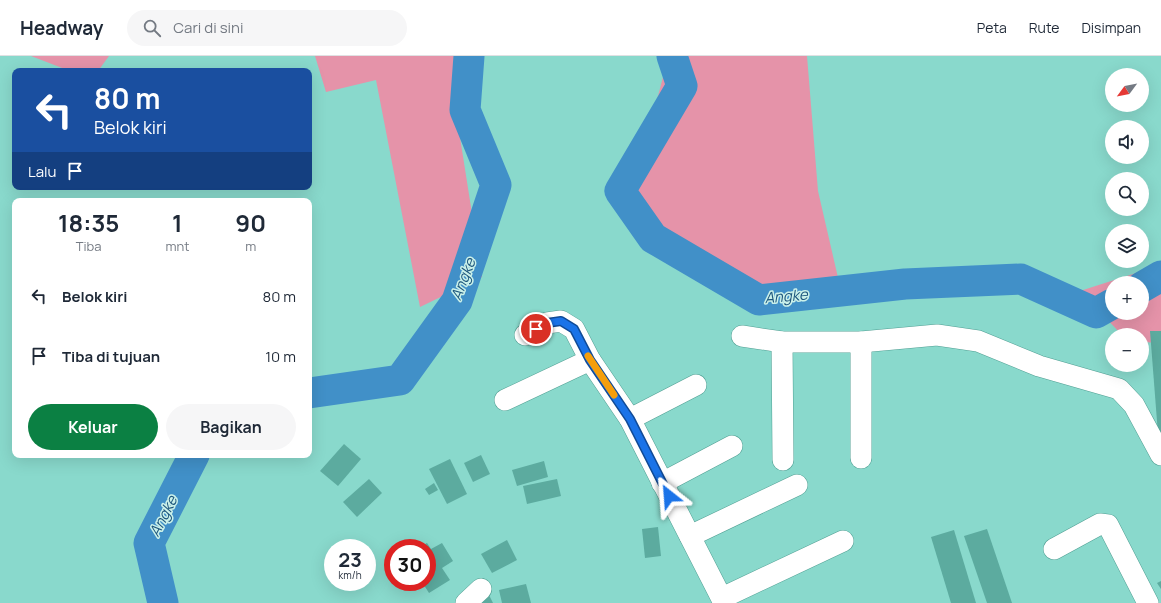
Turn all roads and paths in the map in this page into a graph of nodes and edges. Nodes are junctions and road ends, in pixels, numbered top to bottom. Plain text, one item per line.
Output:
1 (525, 335) dead end
2 (742, 336) dead end
3 (782, 342) junction
4 (861, 342) junction
5 (590, 360) junction
6 (696, 385) dead end
7 (505, 400) dead end
8 (630, 419) junction
9 (732, 446) dead end
10 (1161, 455) edge
11 (861, 458) dead end
12 (783, 460) dead end
13 (662, 483) junction
14 (797, 485) dead end
15 (690, 536) junction
16 (843, 541) dead end
17 (1054, 549) dead end
18 (723, 600) edge
19 (1148, 603) edge

1 - 5 street
2 - 3 street
3 - 4 street
3 - 12 street
4 - 10 street
4 - 11 street
5 - 7 street
5 - 8 street
6 - 8 street
8 - 13 street
9 - 13 street
13 - 15 street
14 - 15 street
15 - 18 street
16 - 18 street
17 - 19 street

